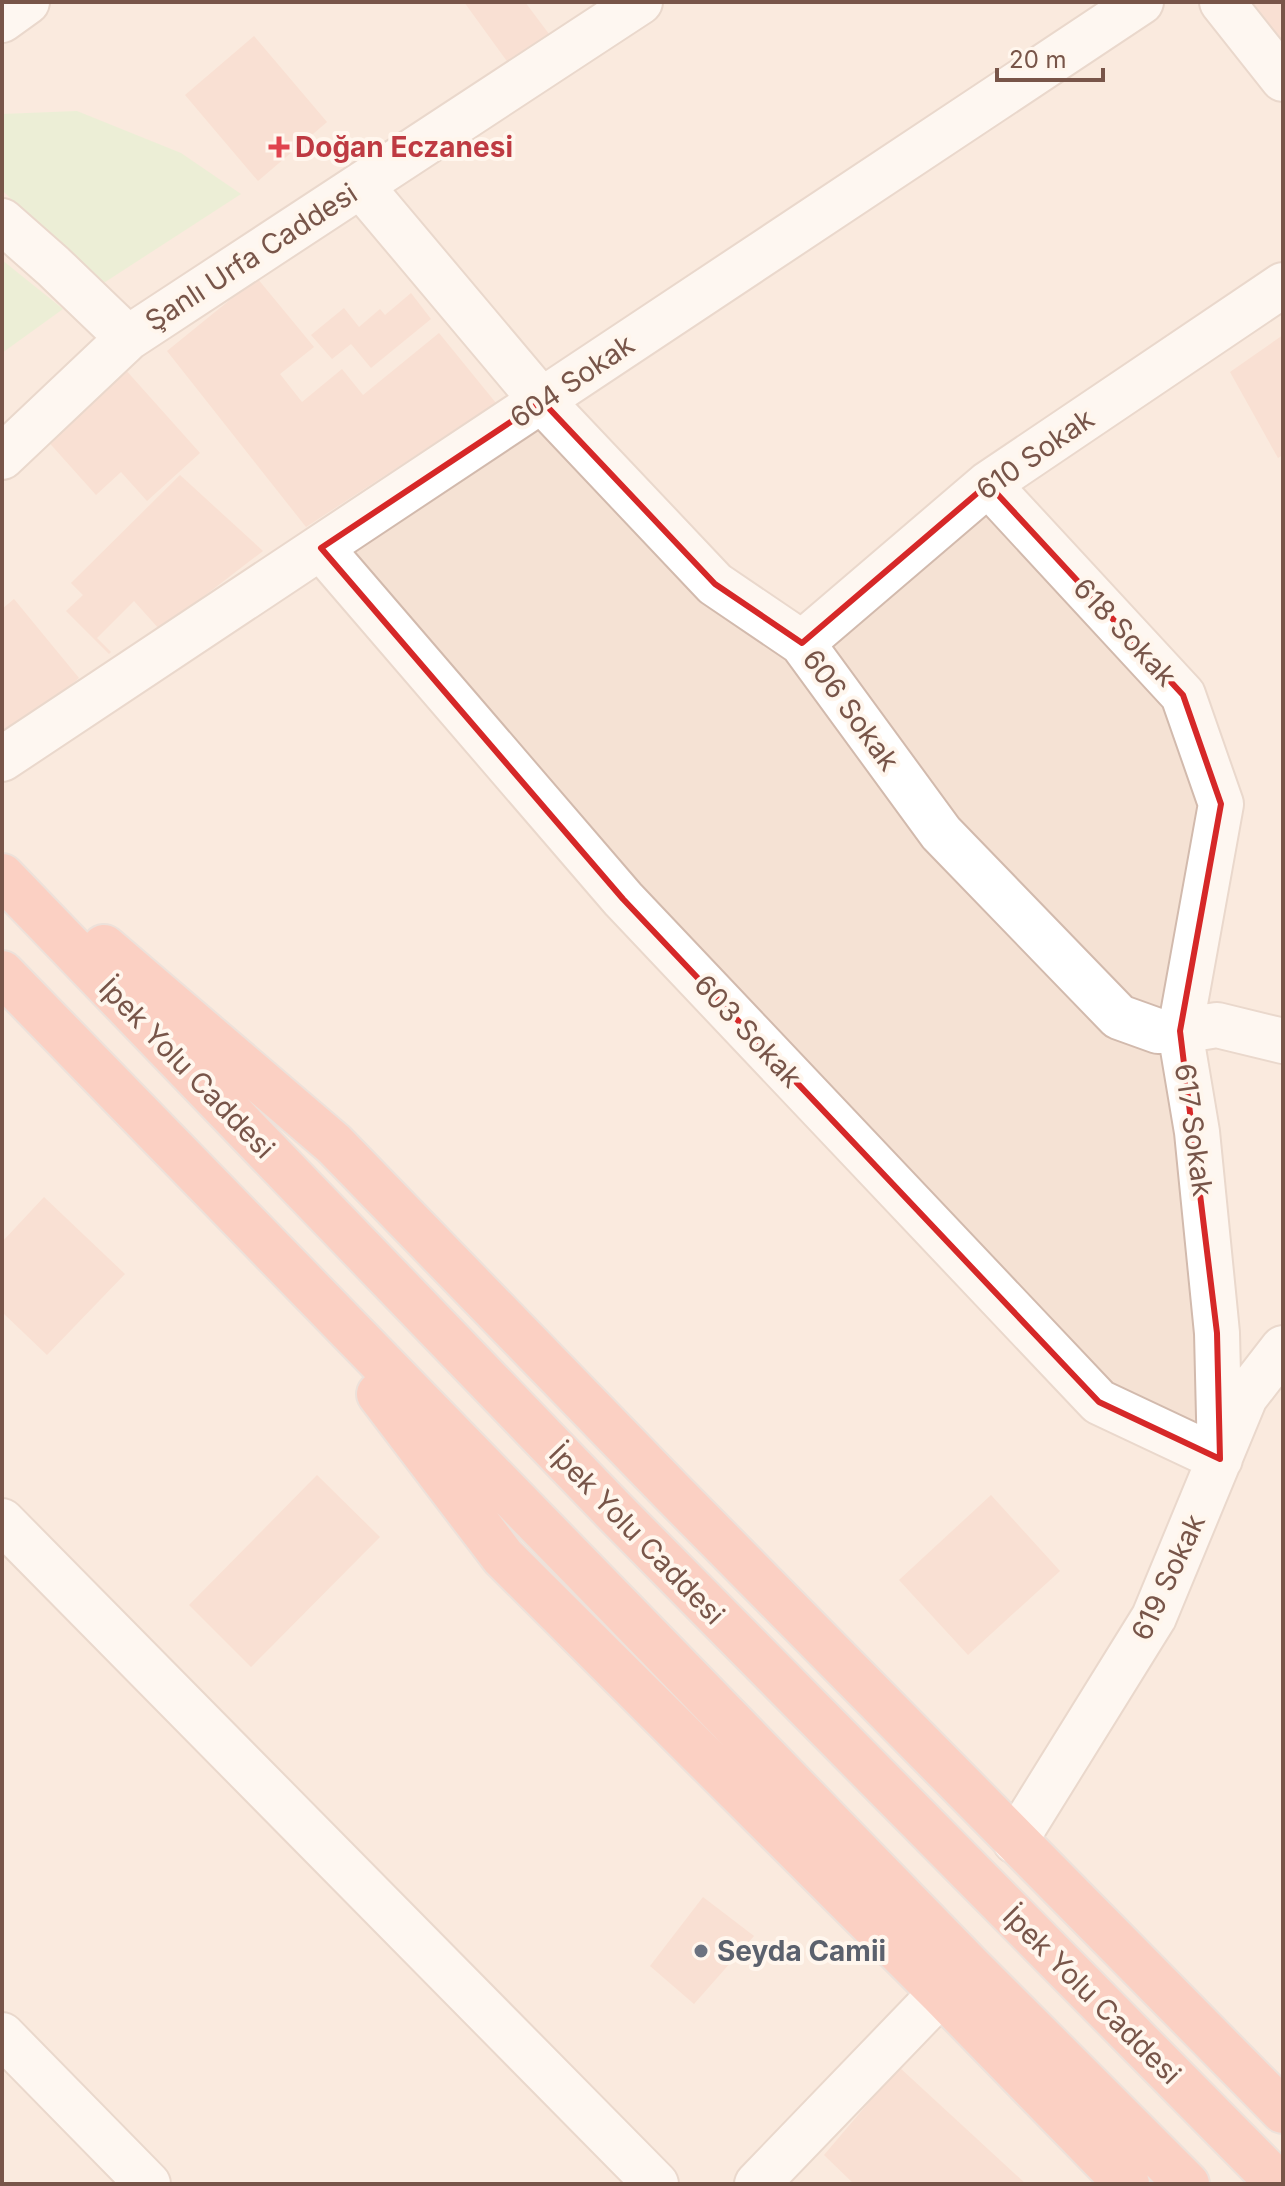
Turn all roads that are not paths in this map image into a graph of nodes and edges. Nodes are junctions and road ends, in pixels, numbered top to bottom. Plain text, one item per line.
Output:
1 (27, 2) edge
2 (640, 2) edge
3 (1141, 2) edge
4 (1222, 2) edge
5 (2, 20) edge
6 (1283, 79) edge
7 (361, 186) junction
8 (2, 221) edge
9 (1283, 285) edge
10 (128, 338) junction
11 (542, 401) junction
12 (2, 457) edge
13 (988, 484) junction
14 (321, 548) junction
15 (802, 643) junction
16 (2, 759) edge
17 (1221, 804) joint
18 (2, 862) edge
19 (2, 876) edge
20 (2, 973) edge
21 (1180, 1031) junction
22 (1283, 1041) edge
23 (262, 1239) junction
24 (1283, 1348) edge
25 (1264, 1402) edge
26 (1220, 1459) junction
27 (2, 1521) edge
28 (1015, 1841) junction
29 (941, 1993) junction
30 (2, 2035) edge
31 (1283, 2111) edge
32 (148, 2184) edge
33 (656, 2184) edge
34 (757, 2184) edge
35 (1127, 2184) edge
36 (1187, 2184) edge
37 (1279, 2184) edge

1 - 5 street
2 - 7 street, Şanlı Urfa Caddesi
3 - 11 street, 604 Sokak
4 - 6 street
7 - 10 street, Şanlı Urfa Caddesi
7 - 11 street, 606 Sokak
8 - 10 street
9 - 13 street, 610 Sokak
10 - 12 street, Şanlı Urfa Caddesi
11 - 14 street, 604 Sokak
11 - 15 street, 606 Sokak
13 - 15 street, 610 Sokak
13 - 17 street, 618 Sokak
14 - 16 street, 604 Sokak
14 - 26 street, 603 Sokak
15 - 21 street, 606 Sokak
17 - 21 street, 617 Sokak
18 - 28 highway
19 - 37 highway, İpek Yolu Caddesi
20 - 23 highway
21 - 22 street, 606 Sokak
21 - 26 street, 617 Sokak
23 - 29 highway
23 - 36 highway
24 - 25 street, 619 Sokak
25 - 26 street, 619 Sokak
26 - 28 street, 619 Sokak
27 - 33 street
28 - 31 highway
29 - 34 street
29 - 35 highway
30 - 32 street

